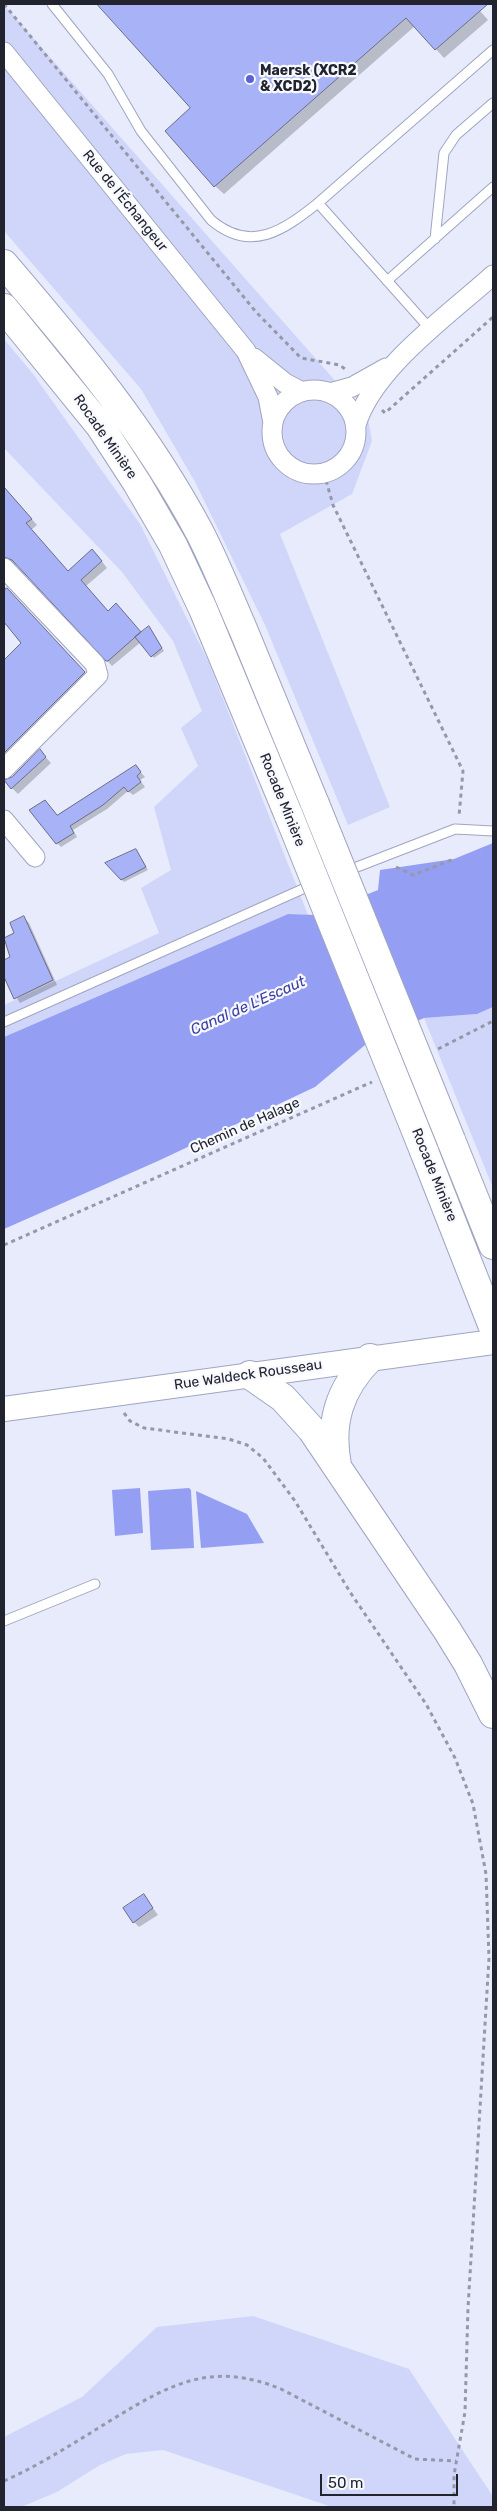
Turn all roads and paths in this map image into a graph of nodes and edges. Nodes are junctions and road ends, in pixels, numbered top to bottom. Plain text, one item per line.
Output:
1 (52, 4) edge
2 (493, 50) edge
3 (4, 52) edge
4 (493, 103) edge
5 (493, 187) edge
6 (318, 204) junction
7 (435, 239) junction
8 (4, 264) edge
9 (493, 275) edge
10 (387, 281) junction
11 (4, 308) edge
12 (431, 330) junction
13 (246, 351) junction
14 (398, 361) junction
15 (302, 392) junction
16 (330, 393) junction
17 (273, 423) junction
18 (356, 425) junction
19 (324, 473) junction
20 (4, 568) edge
21 (4, 769) edge
22 (4, 820) edge
23 (456, 829) junction
24 (493, 831) edge
25 (35, 857) dead end
26 (454, 859) dead end
27 (396, 868) dead end
28 (493, 1021) edge
29 (4, 1022) edge
30 (431, 1052) dead end
31 (378, 1079) dead end
32 (493, 1244) edge
33 (4, 1245) edge
34 (493, 1327) edge
35 (493, 1342) edge
36 (370, 1358) junction
37 (250, 1375) junction
38 (120, 1393) junction
39 (4, 1409) edge
40 (338, 1471) junction
41 (95, 1584) dead end
42 (4, 1621) edge
43 (493, 1714) edge
44 (456, 2461) junction
45 (4, 2481) edge
46 (454, 2507) edge

1 - 6 lane
2 - 6 lane
3 - 13 street, Rue de l'Échangeur
4 - 7 lane
5 - 7 lane
6 - 10 lane
7 - 10 lane
8 - 32 highway, Rocade Minière, bridge
9 - 12 street
10 - 12 lane
11 - 34 highway, Rocade Minière, bridge
12 - 14 street
13 - 15 street, Rue de l'Échangeur
13 - 17 street, Rue de l'Échangeur
14 - 16 street
14 - 18 street
15 - 16 street
15 - 17 street
16 - 18 street
17 - 19 street
18 - 19 street
19 - 23 path
20 - 21 street
22 - 25 street
23 - 24 lane
23 - 29 lane
26 - 27 path
28 - 30 path
31 - 33 path, Chemin de Halage
35 - 36 street, Rue Waldeck Rousseau
36 - 37 street, Rue Waldeck Rousseau
36 - 40 highway
37 - 38 street, Rue Waldeck Rousseau
37 - 40 highway
38 - 39 street, Rue Waldeck Rousseau
38 - 44 path
40 - 43 highway
41 - 42 lane
44 - 45 path
44 - 46 path

